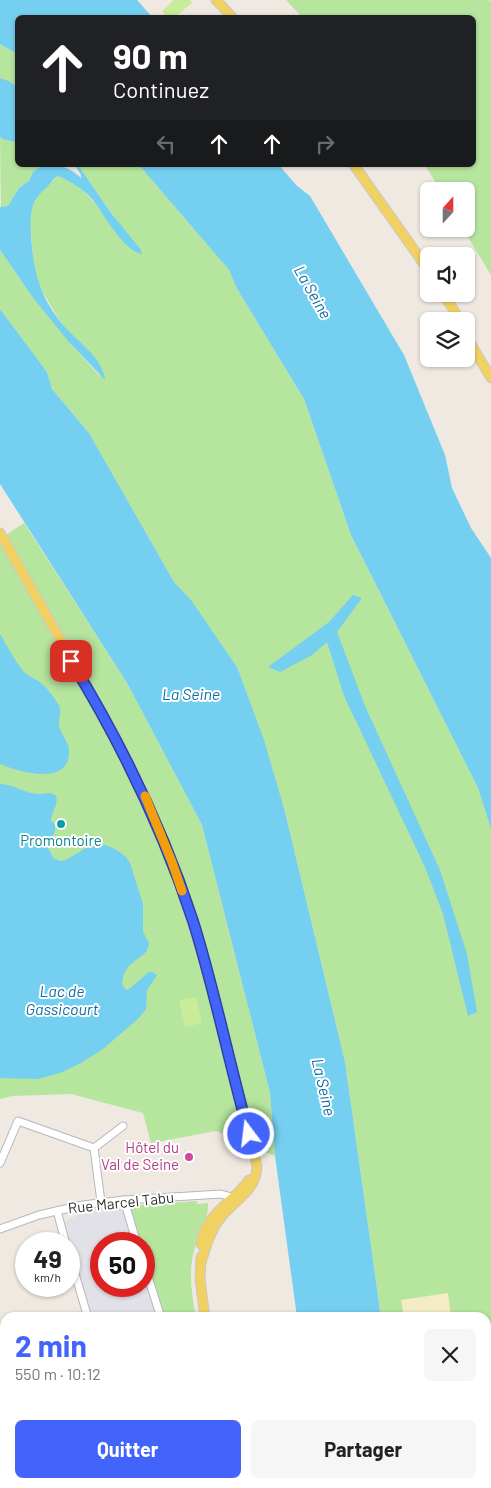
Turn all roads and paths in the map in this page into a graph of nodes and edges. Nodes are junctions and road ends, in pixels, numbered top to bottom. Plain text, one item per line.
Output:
1 (216, 0) edge
2 (230, 15) edge
3 (355, 167) edge
4 (420, 258) edge
5 (447, 302) edge
6 (450, 307) junction
7 (452, 312) edge
8 (454, 312) edge
9 (475, 350) edge
10 (491, 378) edge
11 (0, 533) edge
12 (123, 1126) dead end
13 (94, 1148) junction
14 (0, 1163) edge
15 (215, 1195) junction
16 (124, 1200) junction
17 (101, 1202) junction
18 (231, 1203) junction
19 (219, 1210) junction
20 (56, 1211) junction
21 (0, 1229) edge
22 (62, 1232) edge
23 (134, 1232) edge
24 (201, 1263) junction
25 (80, 1291) edge
26 (154, 1297) edge
27 (86, 1312) edge
28 (159, 1312) edge
29 (204, 1312) edge

1 - 2 main road
3 - 4 main road
5 - 6 main road
6 - 7 main road
6 - 8 main road
9 - 10 main road
11 - 18 main road
12 - 13 street
13 - 14 street
13 - 17 street
15 - 16 street, Rue Marcel Tabu
15 - 18 street, Rue Marcel Tabu
15 - 19 street
16 - 17 street, Rue Marcel Tabu
16 - 23 street
17 - 20 street, Rue Marcel Tabu
18 - 19 main road
18 - 24 main road
19 - 24 main road
20 - 21 street, Rue Marcel Tabu
20 - 22 street
24 - 29 main road
25 - 27 street
26 - 28 street

